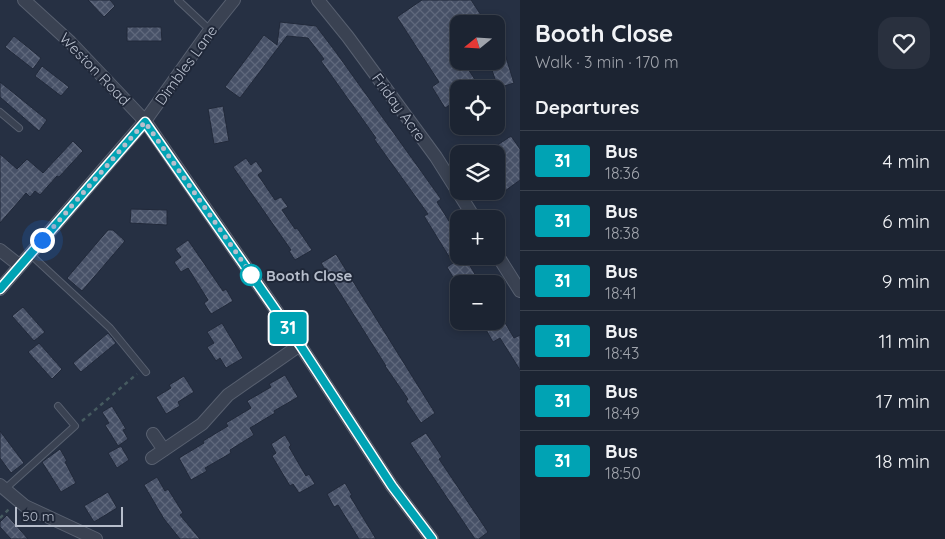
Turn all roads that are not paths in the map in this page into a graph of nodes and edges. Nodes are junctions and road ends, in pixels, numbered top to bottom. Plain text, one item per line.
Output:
1 (24, 0) edge
2 (178, 0) edge
3 (234, 0) edge
4 (318, 0) edge
5 (210, 30) junction
6 (0, 112) edge
7 (145, 122) junction
8 (19, 128) dead end
9 (469, 210) edge
10 (0, 250) edge
11 (30, 254) junction
12 (19, 265) junction
13 (504, 265) edge
14 (0, 289) edge
15 (520, 291) edge
16 (300, 345) junction
17 (145, 370) road end
18 (58, 406) dead end
19 (153, 434) dead end
20 (164, 450) junction
21 (152, 458) dead end
22 (2, 487) edge
23 (96, 539) edge
24 (432, 539) edge

1 - 7 street, Weston Road
2 - 5 lane
3 - 5 street, Dimbles Lane
4 - 9 street, Friday Acre
5 - 7 street, Dimbles Lane
6 - 8 lane
7 - 11 street, Dimbles Lane
7 - 16 street, Weston Road
10 - 12 street
11 - 12 street, Dimbles Lane
11 - 17 lane
12 - 14 street, Dimbles Lane
13 - 15 street
16 - 20 street
16 - 24 street, Weston Road
18 - 22 lane
19 - 20 street
20 - 21 street
22 - 23 street

